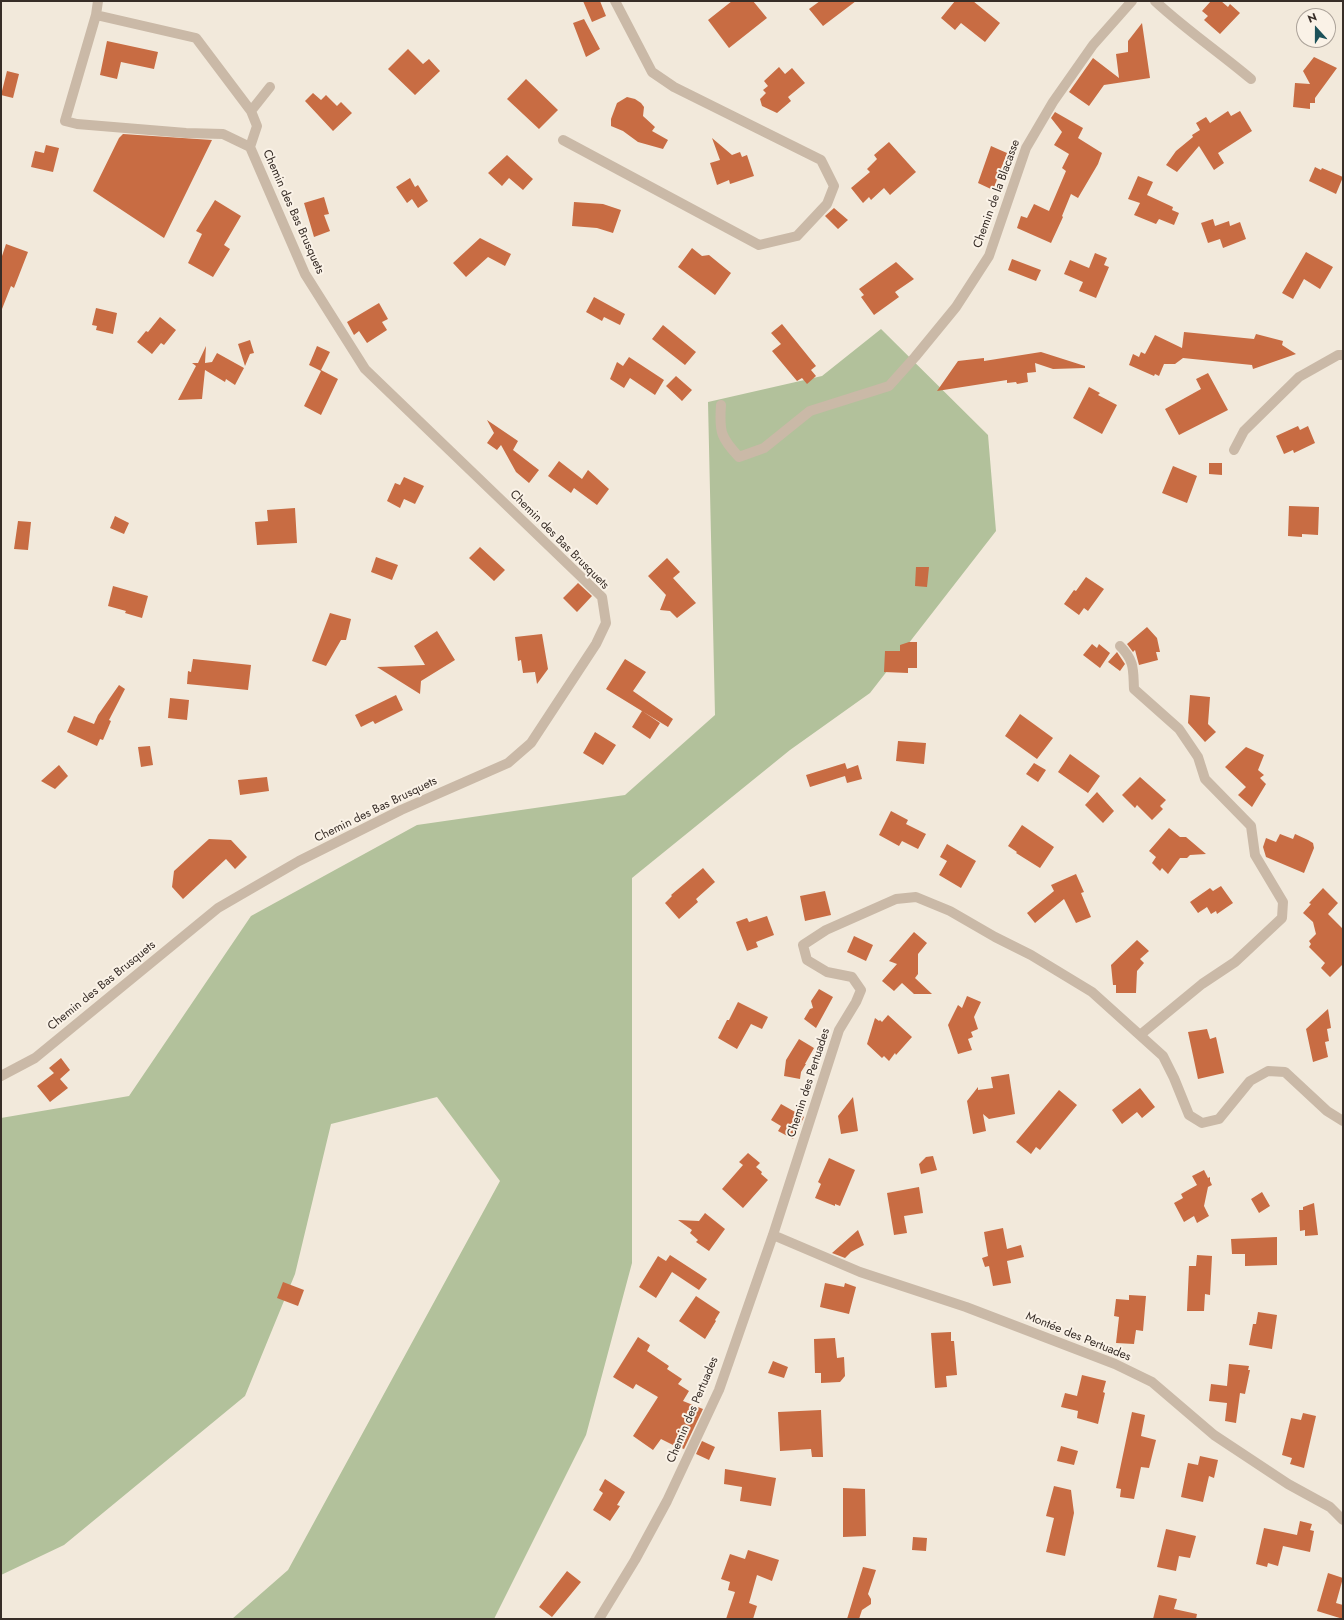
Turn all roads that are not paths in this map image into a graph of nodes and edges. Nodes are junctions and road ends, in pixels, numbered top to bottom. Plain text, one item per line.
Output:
1 (98, 1) edge
2 (615, 1) edge
3 (1132, 1) edge
4 (1155, 1) edge
5 (96, 15) junction
6 (1251, 79) dead end
7 (270, 87) dead end
8 (251, 112) junction
9 (563, 140) dead end
10 (250, 147) junction
11 (1343, 355) edge
12 (721, 405) dead end
13 (1234, 450) dead end
14 (1120, 646) dead end
15 (1140, 1035) junction
16 (1, 1076) edge
17 (1343, 1121) edge
18 (773, 1235) junction
19 (1343, 1520) edge
20 (599, 1619) edge

1 - 5 street
2 - 9 street
3 - 12 street, Chemin de la Blacasse
4 - 6 street
5 - 8 street
5 - 10 street
7 - 8 street
8 - 10 street, Chemin des Bas Brusquets
10 - 16 street, Chemin des Bas Brusquets
11 - 13 street
14 - 15 street
15 - 17 street, Chemin des Pertuades
15 - 18 street, Chemin des Pertuades
18 - 19 street, Montée des Pertuades
18 - 20 street, Chemin des Pertuades

